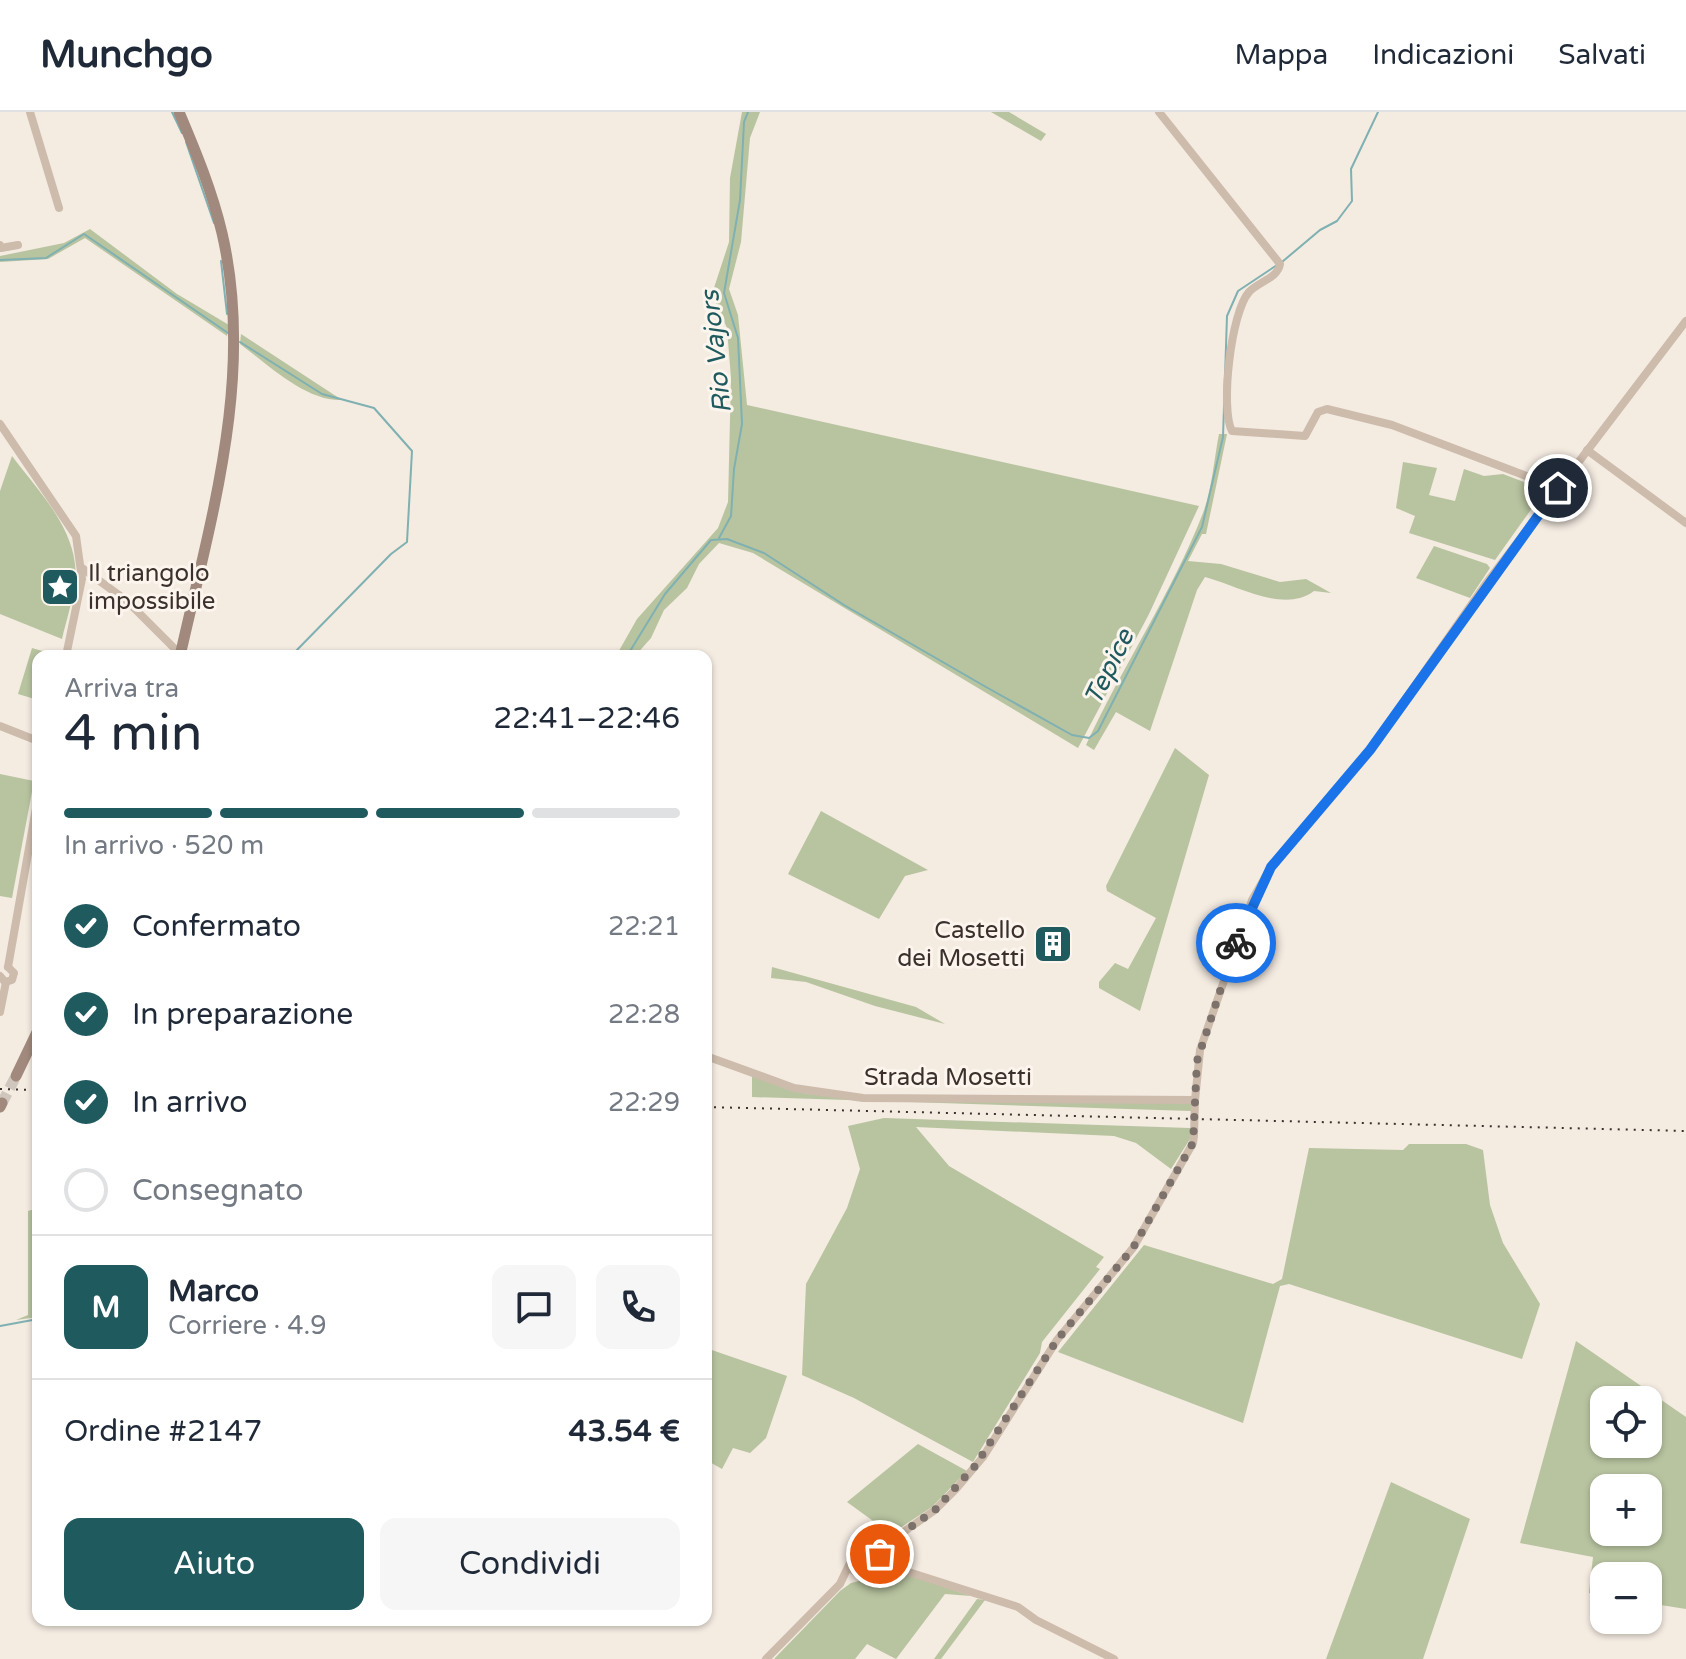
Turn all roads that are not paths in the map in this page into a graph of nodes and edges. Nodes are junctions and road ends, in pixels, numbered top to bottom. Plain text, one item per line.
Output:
1 (30, 112) edge
2 (179, 112) edge
3 (1159, 112) edge
4 (59, 208) dead end
5 (0, 245) edge
6 (18, 245) dead end
7 (1686, 321) edge
8 (0, 424) edge
9 (1587, 450) junction
10 (1558, 488) junction
11 (1686, 523) edge
12 (82, 568) junction
13 (67, 650) edge
14 (176, 650) edge
15 (182, 650) edge
16 (0, 726) edge
17 (32, 739) edge
18 (32, 828) edge
19 (4, 975) edge
20 (0, 1012) edge
21 (32, 1043) edge
22 (712, 1058) edge
23 (16, 1076) tunnel mouth
24 (1195, 1100) junction
25 (889, 1542) junction
26 (864, 1548) junction
27 (878, 1558) junction
28 (849, 1565) junction
29 (896, 1568) junction
30 (876, 1570) junction
31 (863, 1577) junction
32 (840, 1584) junction
33 (766, 1659) edge
34 (1114, 1659) edge

1 - 4 street
2 - 15 main road
3 - 10 street
5 - 6 street
7 - 9 street
8 - 12 street
9 - 10 street
9 - 11 street
10 - 24 street
12 - 13 street
12 - 14 street
16 - 17 street
18 - 19 street
19 - 20 street
21 - 23 main road
22 - 24 street, Strada Mosetti
24 - 25 street, bridge
25 - 26 street
25 - 27 street
26 - 27 street
26 - 28 street
27 - 29 street
27 - 30 street
28 - 31 street
28 - 32 street
29 - 30 street
29 - 34 street
30 - 31 street
31 - 32 street
32 - 33 street

